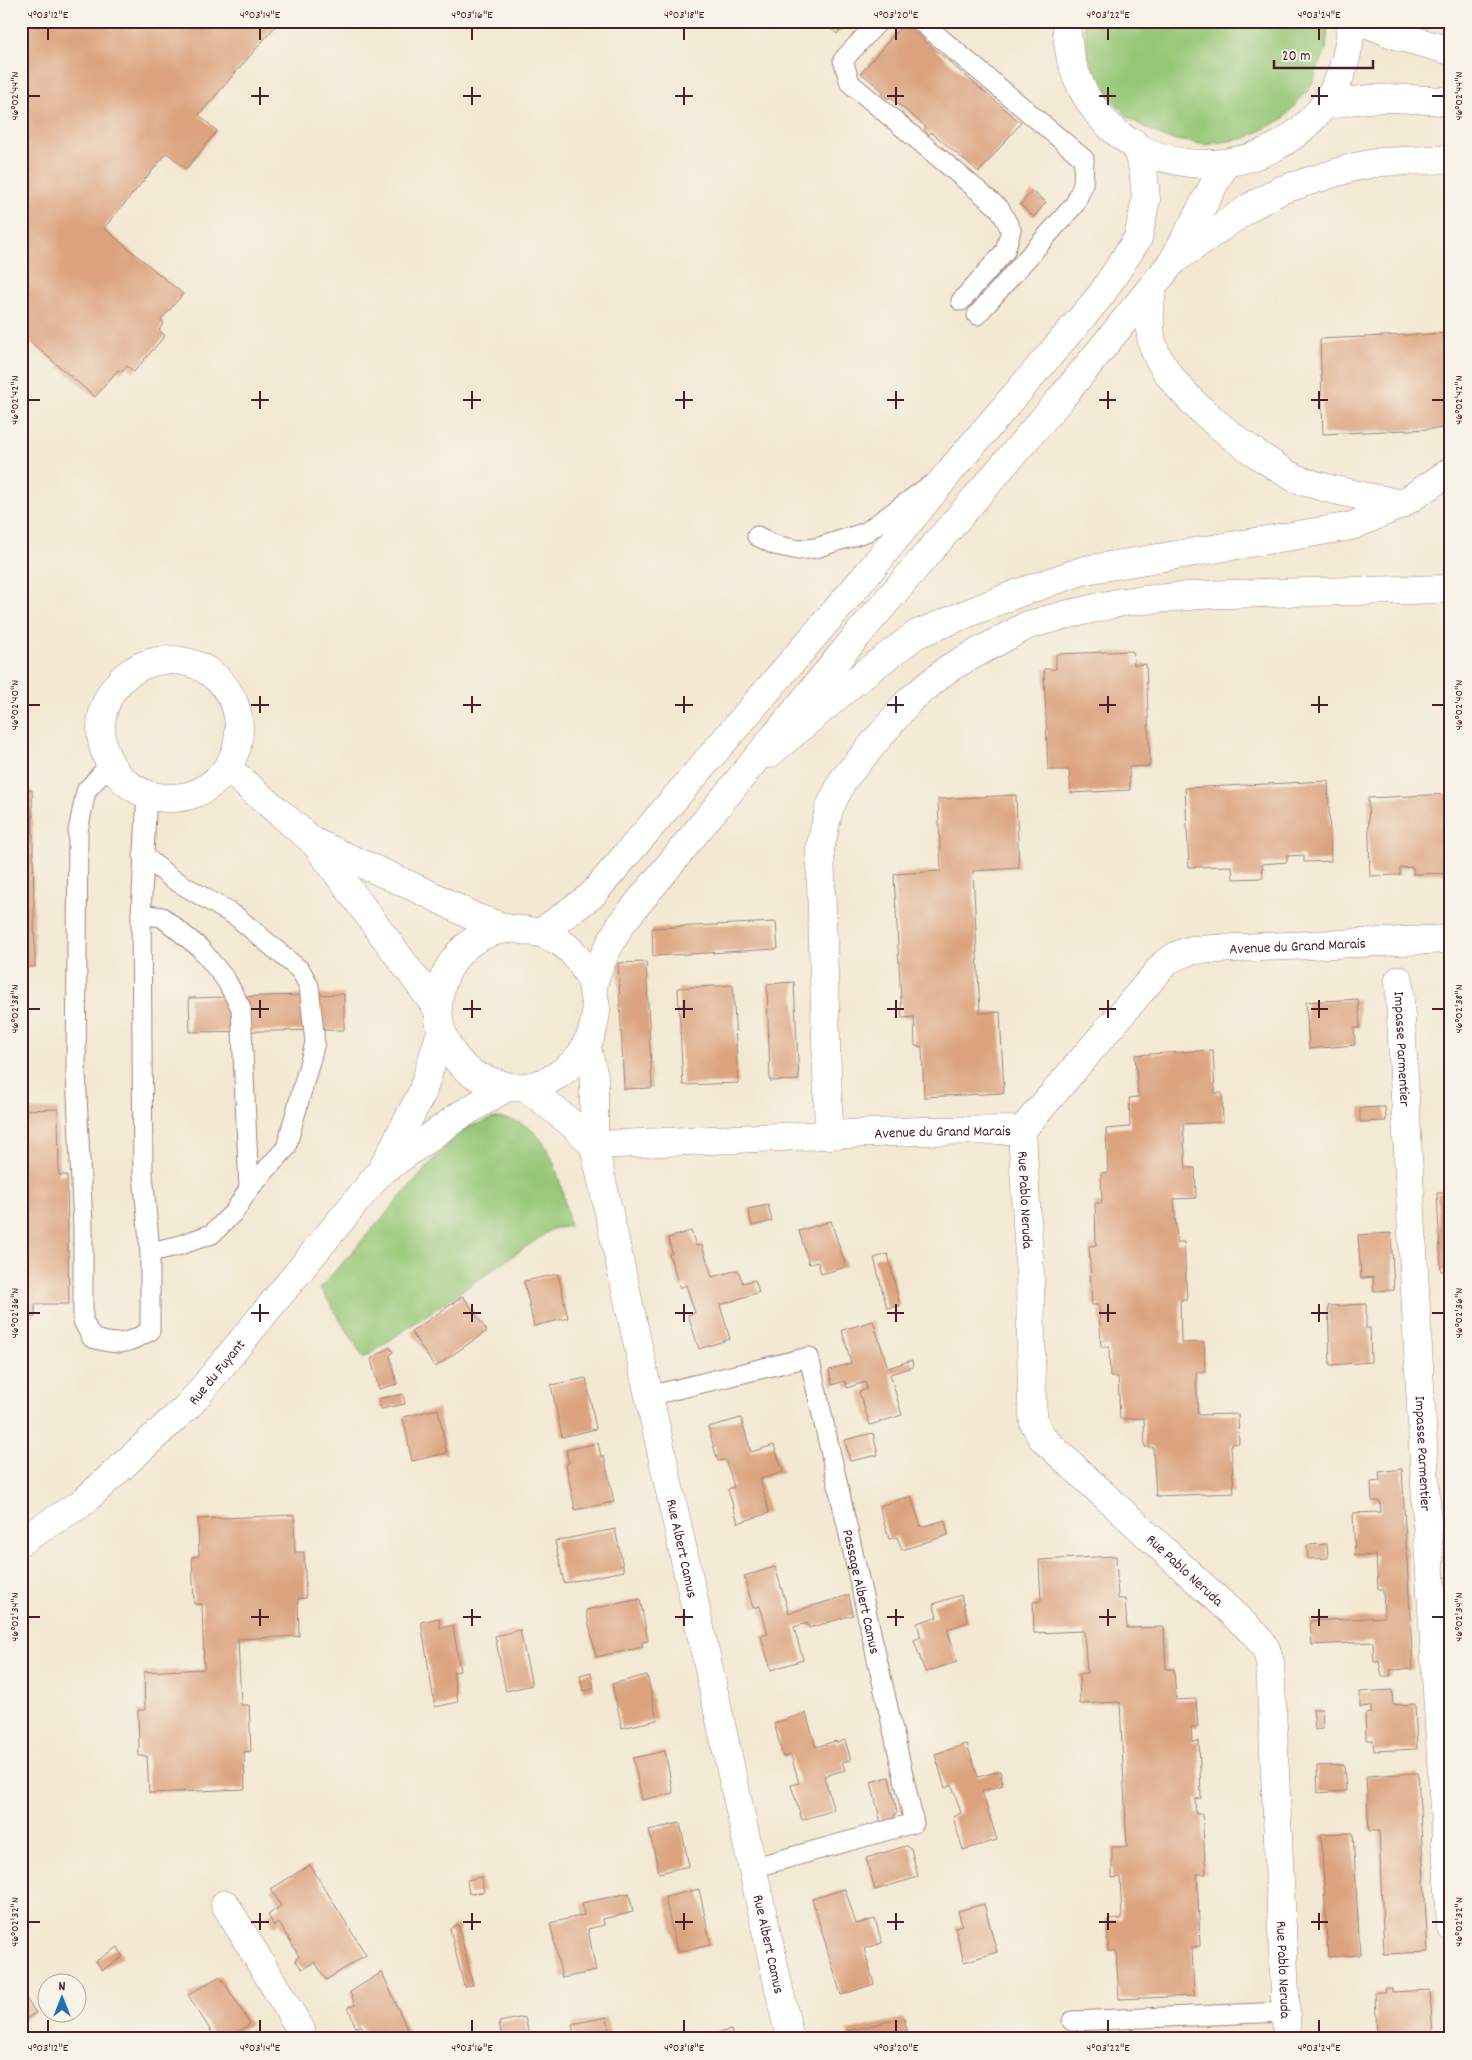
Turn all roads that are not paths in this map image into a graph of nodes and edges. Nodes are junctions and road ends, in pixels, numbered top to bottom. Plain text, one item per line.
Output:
1 (878, 21) edge
2 (920, 21) edge
3 (1066, 21) edge
4 (1351, 21) edge
5 (1361, 21) edge
6 (1451, 51) edge
7 (1451, 102) edge
8 (1324, 106) junction
9 (1134, 143) junction
10 (1451, 158) edge
11 (1225, 164) junction
12 (1174, 261) junction
13 (1152, 287) junction
14 (961, 301) dead end
15 (978, 315) dead end
16 (951, 470) junction
17 (1451, 471) edge
18 (1402, 504) junction
19 (757, 536) dead end
20 (1451, 589) edge
21 (111, 763) junction
22 (227, 768) junction
23 (743, 776) junction
24 (147, 794) junction
25 (315, 843) junction
26 (143, 855) junction
27 (141, 914) junction
28 (509, 929) junction
29 (541, 932) junction
30 (1451, 939) edge
31 (1399, 980) dead end
32 (593, 986) junction
33 (439, 1020) junction
34 (586, 1044) junction
35 (516, 1087) junction
36 (1022, 1130) junction
37 (829, 1135) junction
38 (594, 1145) junction
39 (381, 1171) junction
40 (248, 1189) junction
41 (150, 1252) junction
42 (649, 1396) junction
43 (82, 1503) junction
44 (21, 1530) edge
45 (21, 1541) edge
46 (752, 1868) junction
47 (225, 1904) dead end
48 (1451, 1927) edge
49 (1285, 2012) junction
50 (1072, 2021) dead end
51 (303, 2039) edge
52 (790, 2039) edge
53 (1287, 2039) edge

1 - 14 lane
2 - 15 lane
3 - 9 street
4 - 8 street
5 - 6 street
7 - 8 street
8 - 11 street
9 - 11 street
9 - 16 street
10 - 12 street
11 - 12 street
12 - 13 street
13 - 18 street
13 - 23 street
16 - 19 lane
16 - 29 street
17 - 18 street
18 - 23 street
20 - 37 street
21 - 22 street
21 - 24 street
21 - 41 lane
22 - 24 street
22 - 25 street
23 - 32 street
24 - 26 lane
25 - 28 street
25 - 33 street
26 - 27 lane
26 - 40 lane
27 - 40 lane
27 - 41 lane
28 - 29 street
28 - 33 street
29 - 32 street
30 - 36 street, Avenue du Grand Marais
31 - 48 street, Impasse Parmentier
32 - 34 street
33 - 35 street
33 - 39 street, Rue du Fuyant
34 - 35 street
34 - 38 street, Rue Albert Camus
35 - 38 street
35 - 39 street, Rue du Fuyant
36 - 37 street, Avenue du Grand Marais
36 - 49 street, Rue Pablo Neruda
37 - 38 street, Avenue du Grand Marais
38 - 42 street, Rue Albert Camus
39 - 43 street, Rue du Fuyant
40 - 41 lane
42 - 46 street, Rue Albert Camus
42 - 46 lane, Passage Albert Camus
43 - 44 street
43 - 45 street, Rue du Fuyant
46 - 52 street, Rue Albert Camus
47 - 51 street
49 - 50 lane
49 - 53 street, Rue Pablo Neruda

